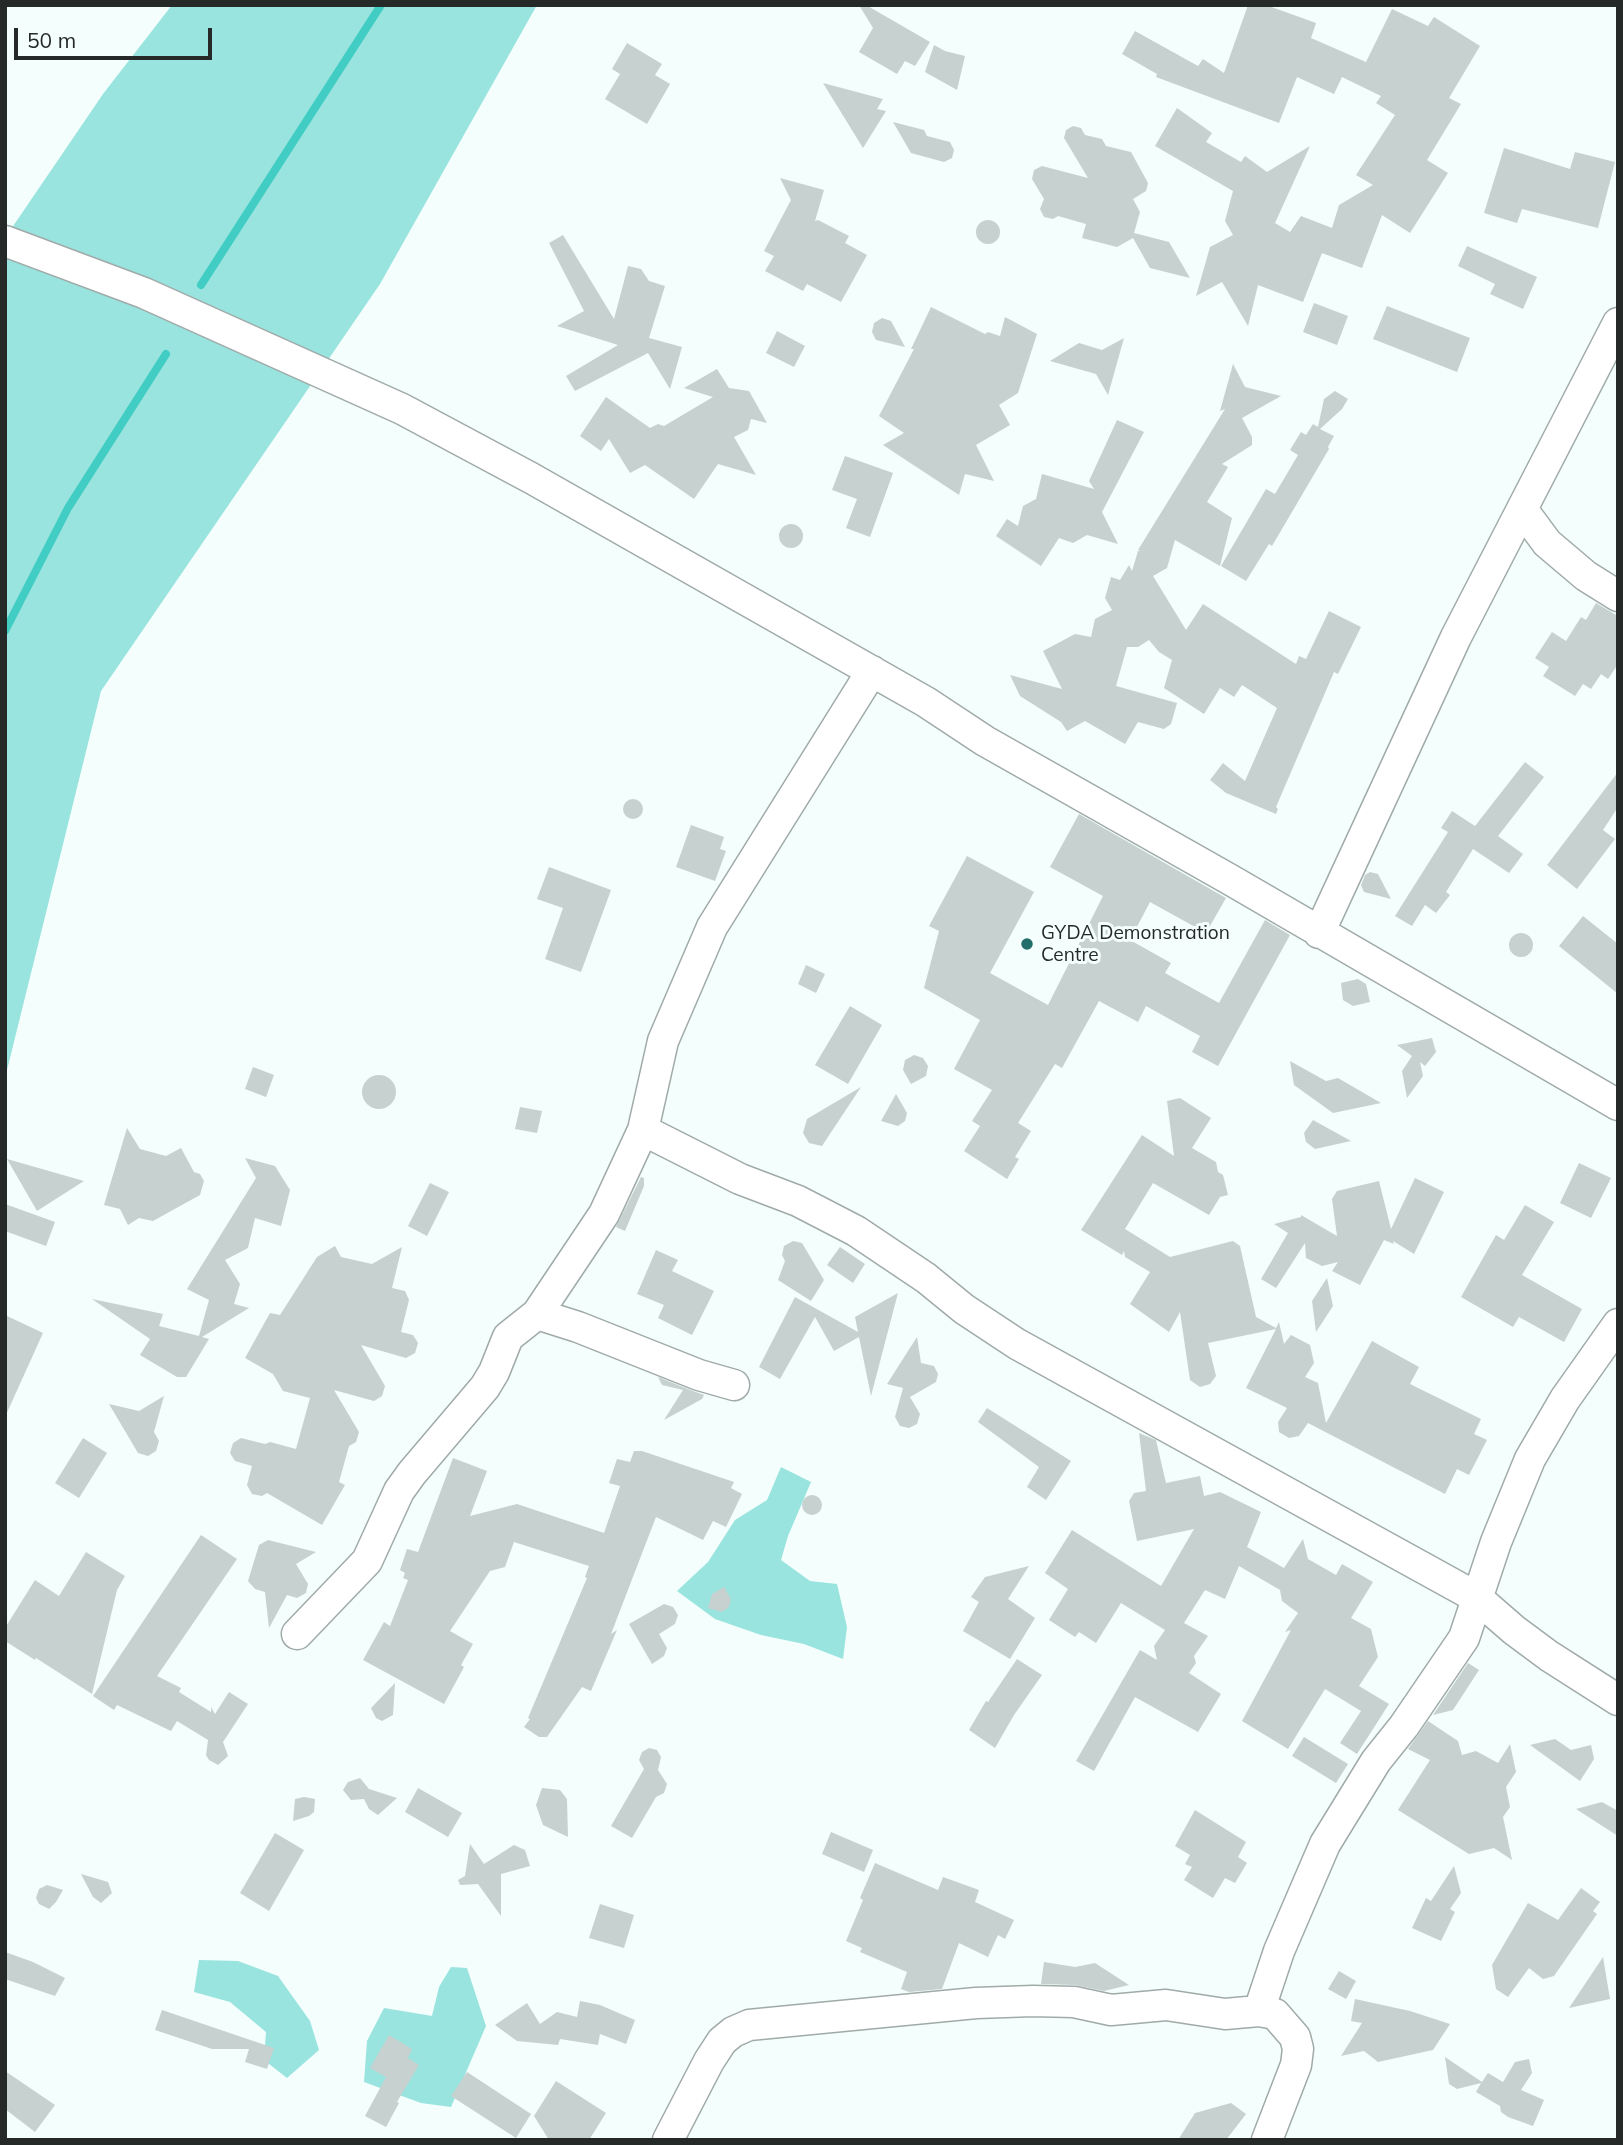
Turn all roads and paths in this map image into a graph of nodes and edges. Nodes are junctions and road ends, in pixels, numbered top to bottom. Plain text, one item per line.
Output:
1 (5, 241) edge
2 (1618, 323) edge
3 (1522, 509) junction
4 (1618, 596) edge
5 (872, 671) junction
6 (1319, 933) junction
7 (1618, 1105) edge
8 (643, 1130) junction
9 (537, 1314) junction
10 (1618, 1324) edge
11 (734, 1385) dead end
12 (1476, 1597) junction
13 (297, 1634) dead end
14 (1618, 1700) edge
15 (1259, 2011) junction
16 (668, 2140) edge
17 (1266, 2140) edge

1 - 5 street
2 - 3 street
3 - 4 street
3 - 6 street
5 - 6 street
5 - 8 street
6 - 7 street
8 - 9 street
8 - 12 street
9 - 11 street
9 - 13 street
10 - 12 street
12 - 14 street
12 - 15 street
15 - 16 street
15 - 17 street

